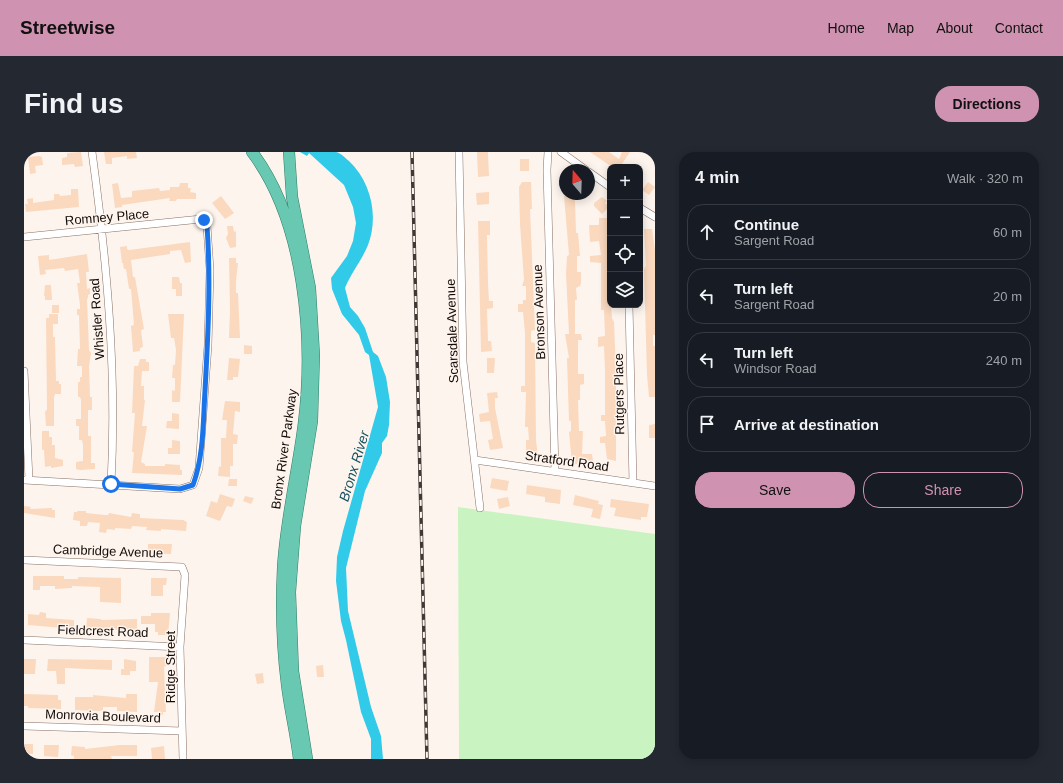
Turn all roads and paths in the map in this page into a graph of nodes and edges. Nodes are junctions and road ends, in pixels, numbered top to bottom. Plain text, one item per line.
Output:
1 (92, 152) edge
2 (252, 152) edge
3 (289, 152) edge
4 (459, 152) edge
5 (548, 152) edge
6 (561, 152) edge
7 (578, 164) edge
8 (595, 176) edge
9 (607, 185) edge
10 (643, 210) edge
11 (655, 217) edge
12 (102, 228) junction
13 (24, 237) edge
14 (629, 308) edge
15 (24, 371) edge
16 (475, 460) junction
17 (555, 471) junction
18 (26, 480) edge
19 (633, 483) junction
20 (111, 484) junction
21 (655, 486) edge
22 (480, 508) dead end
23 (24, 560) edge
24 (185, 575) joint
25 (24, 640) edge
26 (180, 647) junction
27 (24, 726) edge
28 (182, 731) junction
29 (183, 759) edge
30 (299, 759) edge
31 (307, 759) edge

1 - 12 street, Whistler Road
2 - 30 highway, Bronx River Parkway
3 - 31 highway, Bronx River Parkway
4 - 16 street, Scarsdale Avenue
5 - 17 street, Bronson Avenue
6 - 7 street
8 - 9 street
10 - 11 street
12 - 13 street, Romney Place
12 - 20 street, Whistler Road
12 - 20 street, Romney Place
14 - 19 street, Rutgers Place
15 - 18 street
16 - 17 street, Stratford Road
16 - 22 street, Scarsdale Avenue
17 - 19 street, Stratford Road
18 - 20 street
19 - 21 street, Stratford Road
23 - 24 street, Cambridge Avenue
24 - 26 street, Ridge Street
25 - 26 street, Fieldcrest Road
26 - 28 street, Ridge Street
27 - 28 street, Monrovia Boulevard
28 - 29 street, Ridge Street

